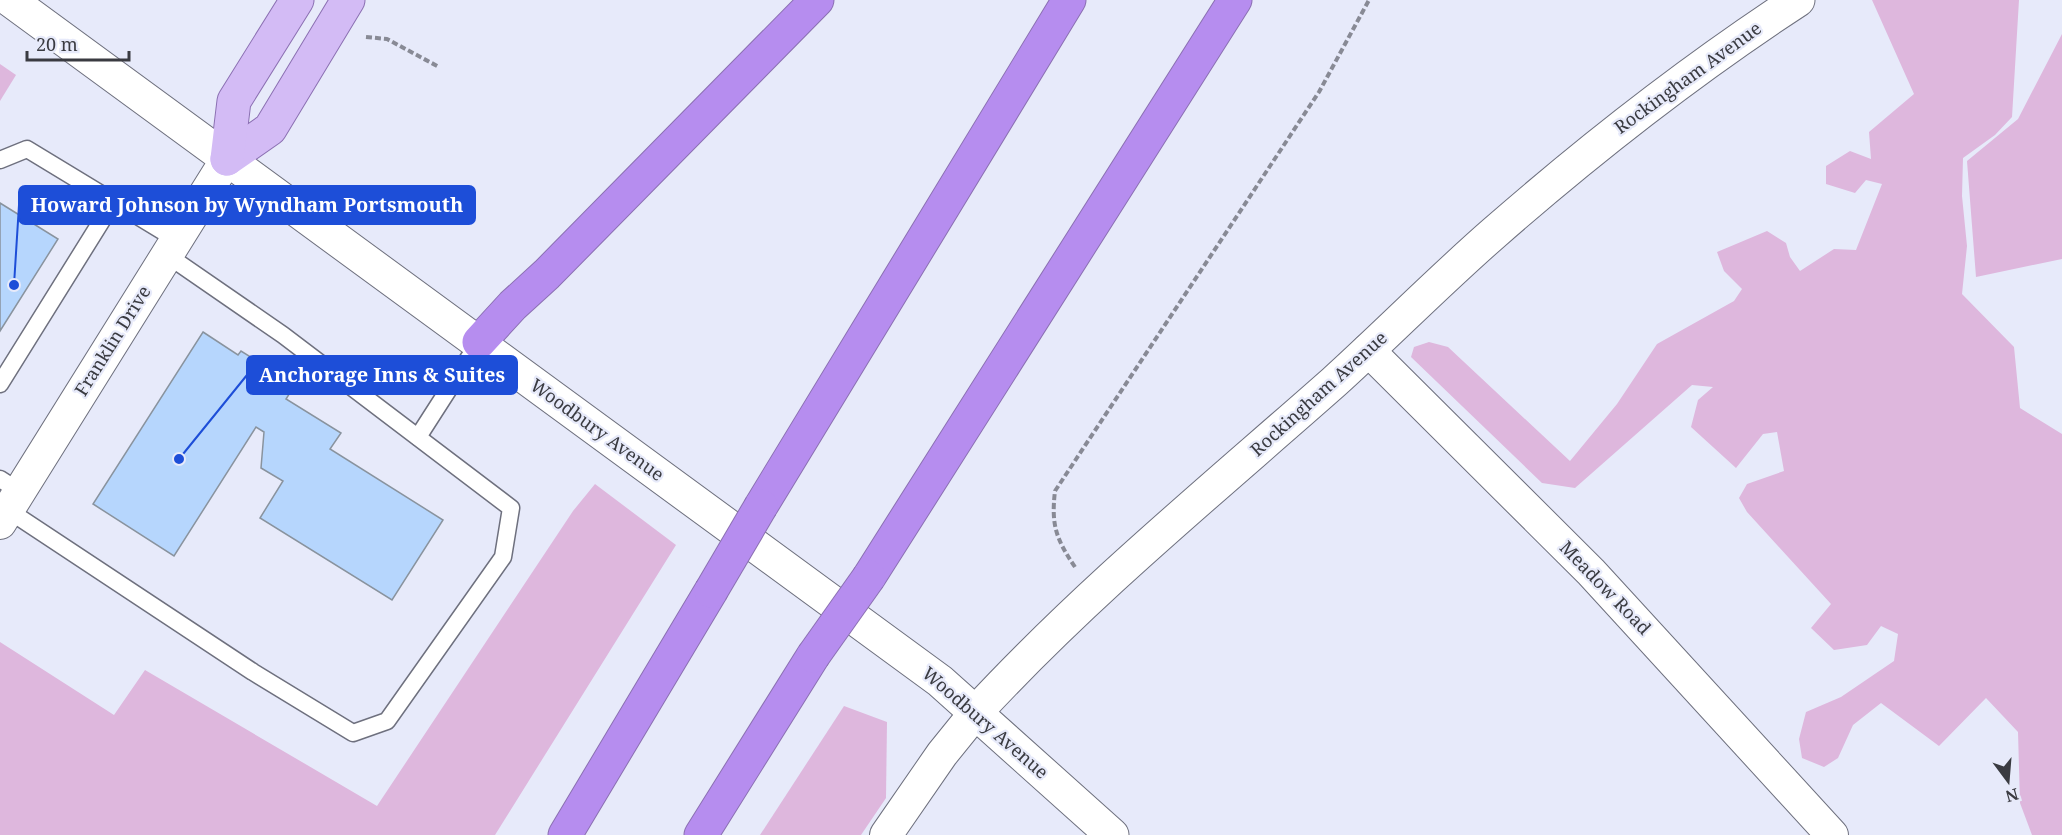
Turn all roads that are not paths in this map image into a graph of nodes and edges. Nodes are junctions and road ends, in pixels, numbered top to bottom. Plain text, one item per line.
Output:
1 (10, 0) edge
2 (297, 0) edge
3 (348, 0) edge
4 (818, 0) edge
5 (1069, 0) edge
6 (1235, 0) edge
7 (1798, 0) edge
8 (227, 159) junction
9 (0, 160) edge
10 (114, 201) junction
11 (172, 247) junction
12 (479, 342) junction
13 (1368, 351) junction
14 (0, 384) edge
15 (418, 437) junction
16 (7, 501) edge
17 (976, 712) junction
18 (565, 835) edge
19 (702, 835) edge
20 (886, 835) edge
21 (1112, 835) edge
22 (1832, 835) edge

1 - 8 street, Woodbury Avenue
2 - 8 main road
3 - 8 main road
4 - 12 highway
5 - 18 highway, bridge
6 - 19 highway, bridge
7 - 13 street, Rockingham Avenue
8 - 11 street, Franklin Drive
8 - 12 street, Woodbury Avenue
9 - 10 lane
10 - 11 lane
10 - 14 lane
11 - 15 lane
11 - 16 street, Franklin Drive
12 - 15 lane
12 - 17 street, Woodbury Avenue
13 - 17 street, Rockingham Avenue
13 - 22 street, Meadow Road
15 - 16 lane
17 - 20 street, Rockingham Avenue
17 - 21 street, Woodbury Avenue

